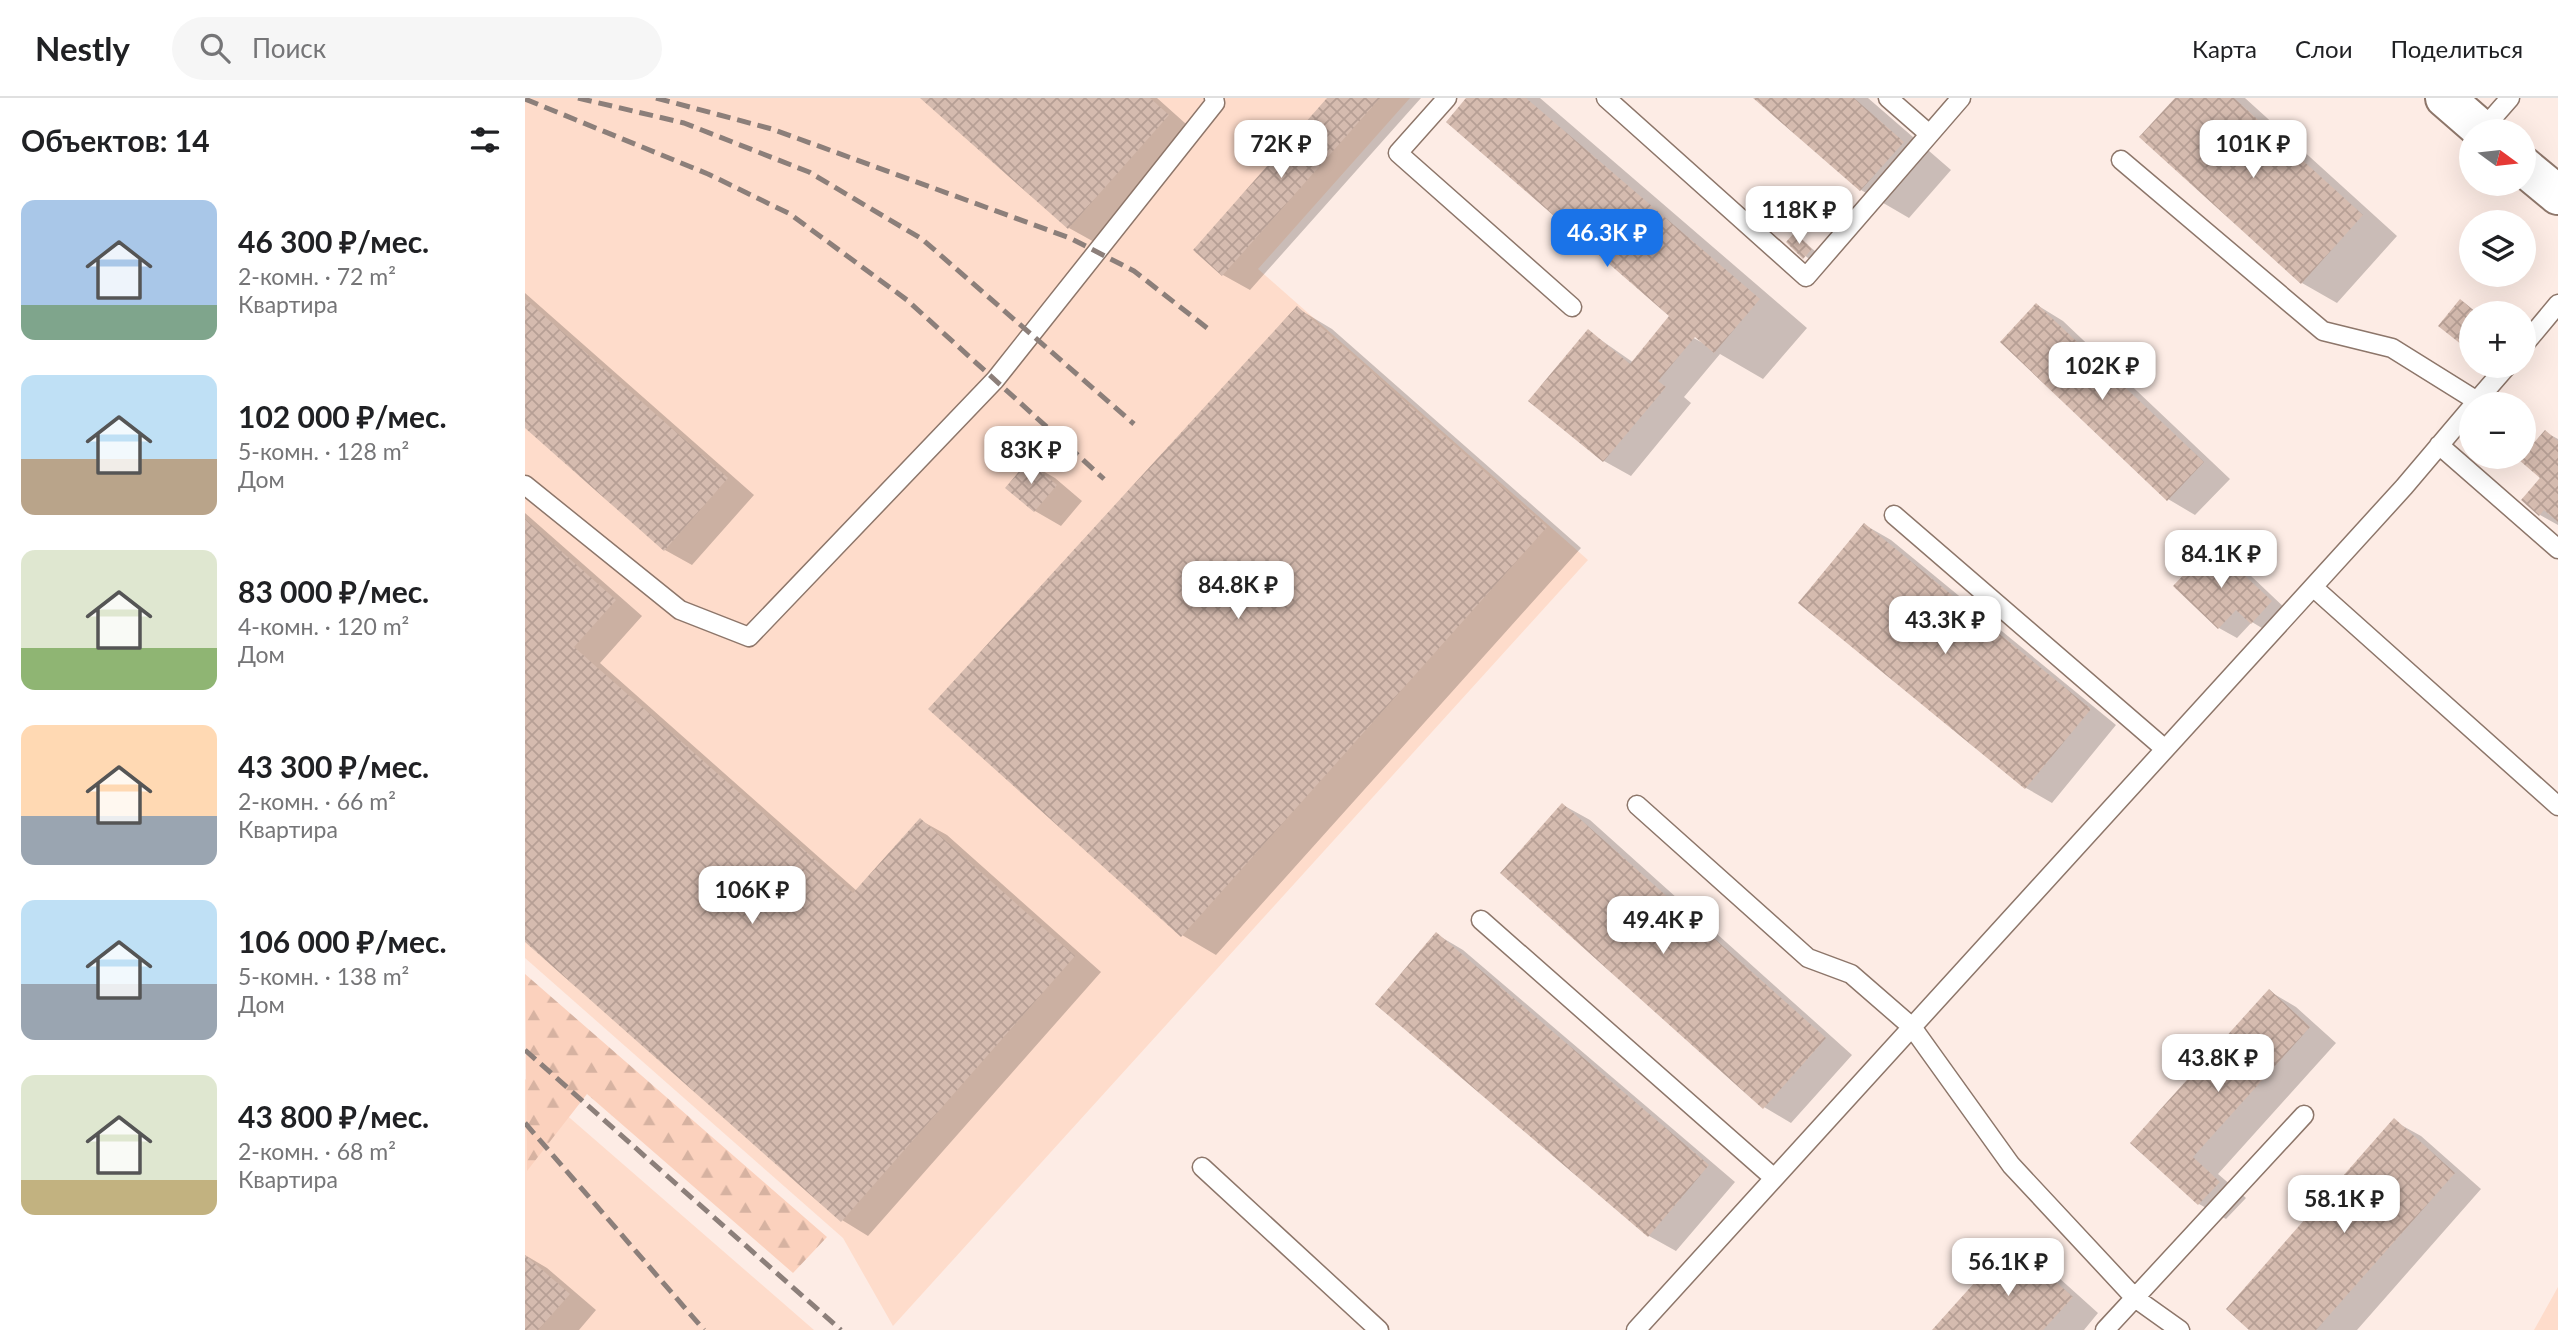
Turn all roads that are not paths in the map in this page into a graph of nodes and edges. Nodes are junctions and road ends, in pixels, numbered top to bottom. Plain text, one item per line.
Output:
1 (1214, 98) edge
2 (1447, 98) edge
3 (1607, 98) edge
4 (1888, 98) edge
5 (1961, 98) edge
6 (2445, 98) edge
7 (2510, 98) edge
8 (2469, 119) edge
9 (2493, 119) edge
10 (1928, 133) junction
11 (2121, 160) dead end
12 (2536, 177) edge
13 (2558, 195) edge
14 (2558, 304) edge
15 (1572, 307) dead end
16 (2536, 330) edge
17 (2497, 378) edge
18 (2485, 392) edge
19 (2459, 395) edge
20 (2459, 422) edge
21 (2439, 445) junction
22 (525, 485) edge
23 (1894, 515) dead end
24 (2558, 549) edge
25 (2313, 587) junction
26 (2165, 749) junction
27 (1637, 805) dead end
28 (2558, 806) edge
29 (1481, 920) dead end
30 (1912, 1027) junction
31 (2304, 1115) dead end
32 (1202, 1167) dead end
33 (1774, 1178) junction
34 (2135, 1298) junction
35 (1379, 1330) edge
36 (1636, 1330) edge
37 (2105, 1330) edge
38 (2180, 1330) edge

1 - 22 lane
2 - 15 lane
3 - 10 lane
4 - 10 lane
5 - 10 lane
6 - 8 main road
7 - 9 lane
11 - 19 lane
12 - 13 main road
14 - 16 lane
17 - 18 lane
20 - 21 lane
21 - 24 lane
21 - 25 lane
23 - 26 lane
25 - 26 lane
25 - 28 lane
26 - 30 lane
27 - 30 lane
29 - 33 lane
30 - 33 lane
30 - 34 lane
31 - 34 lane
32 - 35 lane
33 - 36 lane
34 - 37 lane
34 - 38 lane

